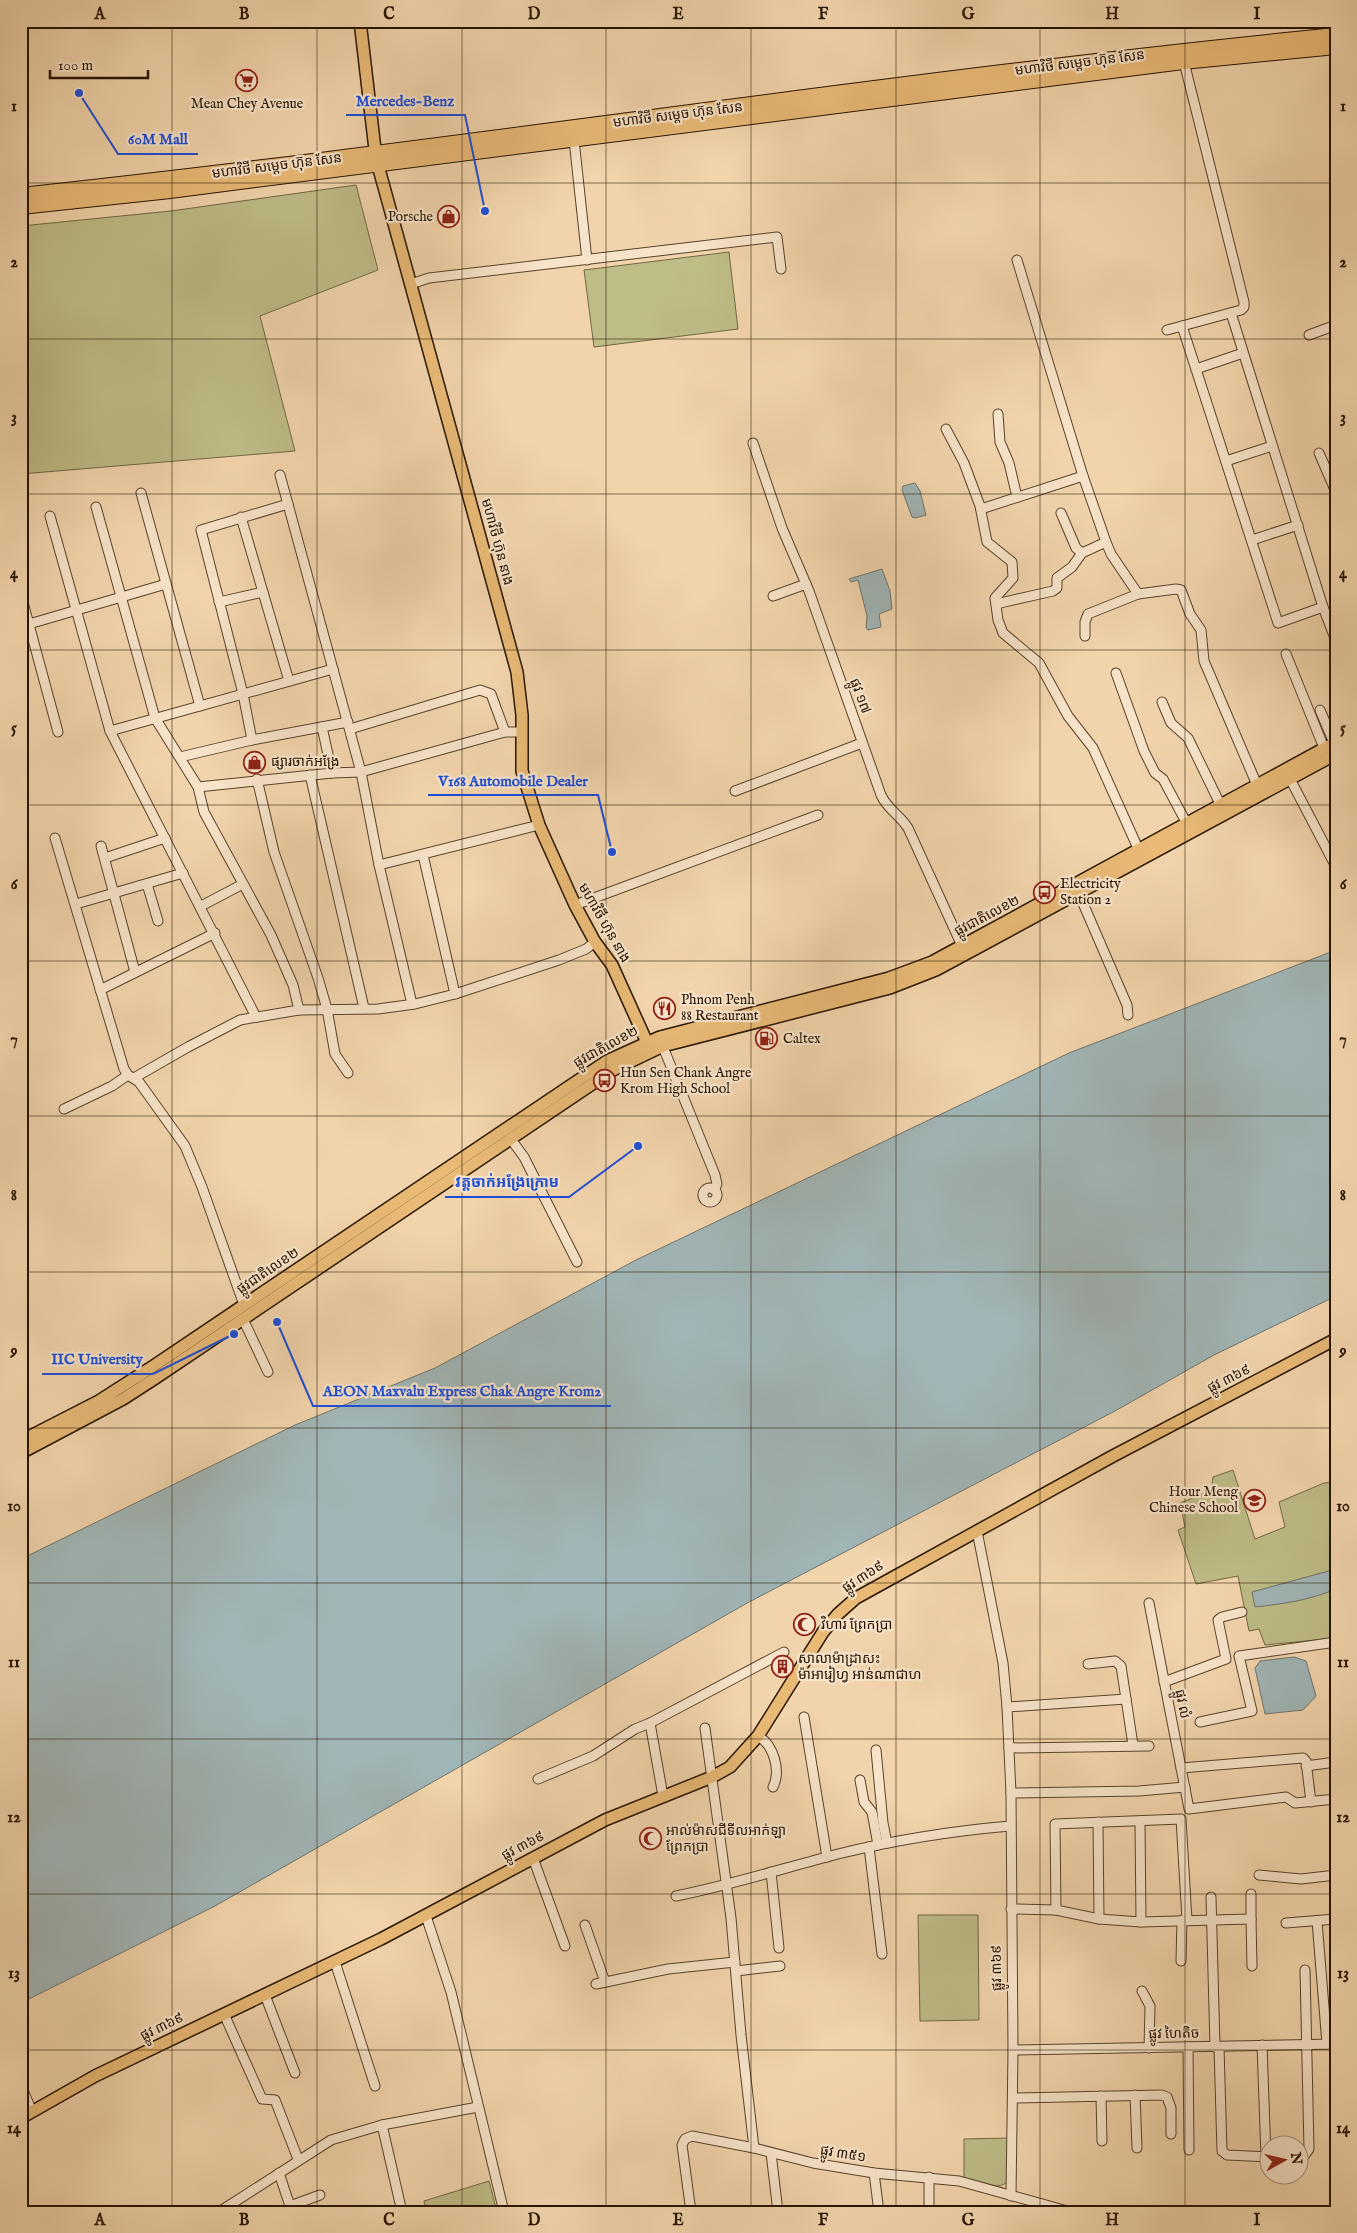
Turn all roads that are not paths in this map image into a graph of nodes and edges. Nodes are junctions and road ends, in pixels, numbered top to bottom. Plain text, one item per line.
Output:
1 (360, 21) edge
2 (1336, 35) edge
3 (1336, 47) edge
4 (1183, 56) junction
5 (574, 140) junction
6 (377, 159) junction
7 (21, 195) edge
8 (21, 206) edge
9 (587, 260) junction
10 (1017, 260) dead end
11 (781, 269) dead end
12 (411, 284) junction
13 (1231, 313) junction
14 (1336, 325) edge
15 (1182, 326) junction
16 (1168, 330) dead end
17 (1309, 335) dead end
18 (1243, 353) junction
19 (1196, 369) junction
20 (998, 414) dead end
21 (946, 429) dead end
22 (753, 443) dead end
23 (1272, 446) junction
24 (1319, 453) dead end
25 (1226, 461) junction
26 (280, 474) dead end
27 (1084, 476) junction
28 (1336, 492) edge
29 (141, 493) dead end
30 (1017, 497) junction
31 (288, 504) junction
32 (96, 507) dead end
33 (981, 509) junction
34 (1062, 514) dead end
35 (50, 516) dead end
36 (241, 517) junction
37 (1298, 525) junction
38 (1252, 540) junction
39 (1106, 542) junction
40 (1082, 553) junction
41 (166, 584) junction
42 (806, 584) junction
43 (263, 592) junction
44 (1138, 594) junction
45 (21, 595) edge
46 (122, 596) junction
47 (773, 596) dead end
48 (219, 602) junction
49 (996, 604) junction
50 (1323, 607) junction
51 (76, 610) junction
52 (29, 624) junction
53 (1085, 636) dead end
54 (1336, 641) edge
55 (1286, 654) dead end
56 (333, 669) junction
57 (1116, 673) dead end
58 (289, 681) junction
59 (244, 694) junction
60 (1162, 702) dead end
61 (200, 706) junction
62 (1320, 710) dead end
63 (155, 718) junction
64 (349, 725) junction
65 (322, 727) junction
66 (110, 730) junction
67 (58, 732) dead end
68 (505, 732) junction
69 (522, 732) junction
70 (252, 740) junction
71 (862, 742) junction
72 (1332, 747) edge
73 (180, 757) junction
74 (361, 772) junction
75 (332, 773) junction
76 (1288, 774) junction
77 (310, 775) junction
78 (256, 779) junction
79 (1257, 785) junction
80 (198, 787) junction
81 (735, 791) dead end
82 (1223, 810) junction
83 (818, 815) dead end
84 (1187, 824) junction
85 (540, 825) junction
86 (56, 838) dead end
87 (165, 838) junction
88 (101, 846) dead end
89 (1141, 855) junction
90 (423, 856) junction
91 (104, 858) junction
92 (1334, 863) dead end
93 (379, 865) junction
94 (183, 874) junction
95 (147, 884) junction
96 (243, 884) junction
97 (115, 893) junction
98 (1079, 894) junction
99 (76, 904) junction
100 (574, 905) junction
101 (201, 906) junction
102 (158, 921) dead end
103 (215, 933) junction
104 (595, 942) junction
105 (970, 946) junction
106 (135, 972) junction
107 (100, 990) junction
108 (455, 994) junction
109 (412, 1004) junction
110 (364, 1008) junction
111 (327, 1009) junction
112 (299, 1010) junction
113 (1128, 1015) dead end
114 (256, 1017) junction
115 (661, 1042) junction
116 (648, 1046) junction
117 (348, 1073) dead end
118 (131, 1076) junction
119 (64, 1109) dead end
120 (510, 1138) junction
121 (437, 1181) junction
122 (714, 1190) dead end
123 (373, 1225) junction
124 (578, 1262) dead end
125 (244, 1305) junction
126 (243, 1319) junction
127 (1336, 1339) edge
128 (268, 1372) dead end
129 (21, 1441) edge
130 (21, 1453) edge
131 (977, 1532) junction
132 (1149, 1603) dead end
133 (1242, 1612) dead end
134 (1336, 1642) edge
135 (784, 1652) dead end
136 (1239, 1656) junction
137 (1226, 1660) junction
138 (1088, 1664) dead end
139 (1164, 1682) junction
140 (1126, 1699) junction
141 (1008, 1707) junction
142 (804, 1717) dead end
143 (1200, 1722) dead end
144 (650, 1723) junction
145 (705, 1728) dead end
146 (758, 1736) junction
147 (1133, 1745) junction
148 (1149, 1746) dead end
149 (1009, 1748) junction
150 (876, 1750) dead end
151 (1328, 1763) dead end
152 (1306, 1766) junction
153 (1181, 1768) junction
154 (712, 1778) junction
155 (538, 1780) dead end
156 (860, 1780) dead end
157 (773, 1787) dead end
158 (1185, 1787) junction
159 (1011, 1793) junction
160 (663, 1796) junction
161 (1336, 1799) edge
162 (1311, 1802) junction
163 (1140, 1821) junction
164 (1098, 1822) junction
165 (1010, 1826) junction
166 (887, 1843) junction
167 (874, 1846) junction
168 (827, 1857) junction
169 (533, 1858) junction
170 (771, 1872) junction
171 (1259, 1875) dead end
172 (1336, 1875) edge
173 (727, 1885) junction
174 (1251, 1894) dead end
175 (676, 1896) dead end
176 (1211, 1897) dead end
177 (1011, 1909) junction
178 (1056, 1910) junction
179 (426, 1916) junction
180 (1099, 1919) junction
181 (1251, 1919) junction
182 (1336, 1919) edge
183 (1185, 1920) junction
184 (1211, 1920) junction
185 (1316, 1921) junction
186 (1141, 1922) junction
187 (1286, 1923) dead end
188 (585, 1925) dead end
189 (565, 1946) dead end
190 (779, 1948) dead end
191 (882, 1954) dead end
192 (1181, 1961) dead end
193 (335, 1962) junction
194 (735, 1966) junction
195 (780, 1966) dead end
196 (1252, 1966) dead end
197 (1305, 1970) dead end
198 (1142, 1991) dead end
199 (265, 1995) junction
200 (224, 2014) junction
201 (1306, 2043) junction
202 (1332, 2044) edge
203 (1262, 2045) junction
204 (1217, 2047) junction
205 (1149, 2048) junction
206 (1188, 2048) junction
207 (1013, 2050) junction
208 (295, 2074) dead end
209 (21, 2085) edge
210 (375, 2086) dead end
211 (1135, 2095) junction
212 (1102, 2096) junction
213 (1013, 2098) junction
214 (478, 2107) junction
215 (32, 2112) junction
216 (21, 2118) edge
217 (382, 2125) junction
218 (1171, 2134) dead end
219 (1267, 2136) edge
220 (1308, 2136) edge
221 (1102, 2141) dead end
222 (754, 2148) junction
223 (1137, 2148) dead end
224 (1188, 2150) dead end
225 (771, 2153) junction
226 (1260, 2157) edge
227 (298, 2159) junction
228 (279, 2172) junction
229 (874, 2173) junction
230 (929, 2177) junction
231 (320, 2195) dead end
232 (1011, 2196) junction
233 (291, 2209) edge
234 (1051, 2209) edge
235 (219, 2212) edge
236 (402, 2212) edge
237 (504, 2212) edge
238 (691, 2212) edge
239 (778, 2212) edge
240 (879, 2212) edge
241 (929, 2212) edge
242 (1071, 2212) edge

1 - 6 main road, មហាវិថី ហ៊ុន នាង
2 - 4 highway, មហាវិថី សម្តេច ហ៊ុន សែន
3 - 4 highway, មហាវិថី សម្តេច ហ៊ុន សែន
4 - 5 highway, មហាវិថី សម្តេច ហ៊ុន សែន
4 - 6 highway, មហាវិថី សម្តេច ហ៊ុន សែន
4 - 13 street
5 - 6 highway, មហាវិថី សម្តេច ហ៊ុន សែន
5 - 9 street
6 - 7 highway, មហាវិថី សម្តេច ហ៊ុន សែន
6 - 8 highway, មហាវិថី សម្តេច ហ៊ុន សែន
6 - 12 main road, មហាវិថី ហ៊ុន នាង
9 - 11 street
9 - 12 street
10 - 27 street
12 - 69 main road, មហាវិថី ហ៊ុន នាង
13 - 15 street
13 - 18 street
14 - 17 street
15 - 16 street
15 - 19 street
18 - 19 street
18 - 23 street
19 - 25 street
20 - 30 street
21 - 33 street
22 - 42 street, ផ្លូវ ១៧
23 - 25 street
23 - 37 street
24 - 28 street
25 - 38 street
26 - 31 street
27 - 30 street
27 - 39 street
29 - 41 street
30 - 33 street
31 - 36 street
31 - 56 street
32 - 46 street
33 - 49 street
34 - 40 street
35 - 51 street
36 - 43 street
36 - 48 street
37 - 38 street
37 - 50 street
38 - 50 street
39 - 40 street
39 - 44 street
40 - 49 street
41 - 46 street
41 - 61 street
42 - 47 street
42 - 71 street, ផ្លូវ ១៧
43 - 48 street
43 - 58 street
44 - 53 street
44 - 79 street
45 - 52 street
46 - 51 street
46 - 63 street
48 - 59 street
49 - 89 street
50 - 54 street
51 - 52 street
51 - 66 street
52 - 67 street
55 - 72 street
56 - 58 street
56 - 64 street
57 - 84 street
58 - 59 street
59 - 61 street
59 - 70 street
60 - 82 street
61 - 63 street
62 - 72 street
63 - 66 street
63 - 73 street
64 - 65 street
64 - 68 street
64 - 74 street
65 - 70 street
65 - 75 street
66 - 87 street
68 - 69 street
68 - 74 street
69 - 85 main road, មហាវិថី ហ៊ុន នាង
70 - 73 street
71 - 81 street
71 - 105 street, ផ្លូវ ១៧
72 - 76 main road, ផ្លូវជាតិលេខ២
73 - 80 street
74 - 75 street
74 - 93 street
75 - 77 street
76 - 79 main road, ផ្លូវជាតិលេខ២
76 - 82 main road, ផ្លូវជាតិលេខ២
76 - 92 street
77 - 78 street
77 - 110 street
78 - 80 street
78 - 111 street
79 - 82 main road, ផ្លូវជាតិលេខ២
80 - 96 street
82 - 84 main road, ផ្លូវជាតិលេខ២
82 - 89 main road, ផ្លូវជាតិលេខ២
83 - 100 street
84 - 89 main road, ផ្លូវជាតិលេខ២
85 - 90 street
85 - 100 main road, មហាវិថី ហ៊ុន នាង
86 - 99 street
87 - 91 street
87 - 94 street
88 - 91 street
89 - 98 main road, ផ្លូវជាតិលេខ២
89 - 105 main road, ផ្លូវជាតិលេខ២
90 - 93 street
90 - 108 street
91 - 97 street
93 - 109 street
94 - 95 street
94 - 101 street
95 - 97 street
95 - 102 street
96 - 101 street
96 - 112 street
97 - 99 street
97 - 106 street
98 - 105 main road, ផ្លូវជាតិលេខ២
98 - 113 street
99 - 107 street
100 - 104 main road, មហាវិថី ហ៊ុន នាង
101 - 103 street
103 - 106 street
103 - 114 street
104 - 108 street
104 - 116 main road, មហាវិថី ហ៊ុន នាង
105 - 115 main road, ផ្លូវជាតិលេខ២
106 - 107 street
107 - 118 street
108 - 109 street
109 - 110 street
110 - 111 street
111 - 112 street
111 - 117 street
112 - 114 street
114 - 118 street
115 - 116 main road, ផ្លូវជាតិលេខ២
115 - 122 street
116 - 120 main road, ផ្លូវជាតិលេខ២
116 - 121 main road, ផ្លូវជាតិលេខ២
118 - 119 street
118 - 125 street
120 - 121 main road, ផ្លូវជាតិលេខ២
120 - 124 street
121 - 123 main road, ផ្លូវជាតិលេខ២
123 - 125 main road, ផ្លូវជាតិលេខ២
123 - 126 main road, ផ្លូវជាតិលេខ២
125 - 129 main road, ផ្លូវជាតិលេខ២
126 - 128 street
126 - 130 main road, ផ្លូវជាតិលេខ២
127 - 131 main road, ផ្លូវ ៣៦៩
131 - 141 street, ផ្លូវ ៣៦៩
131 - 146 main road, ផ្លូវ ៣៦៩
132 - 139 street, ផ្លូវ លំ
133 - 137 street
134 - 136 street
135 - 144 street
136 - 137 street
136 - 143 street
137 - 139 street
138 - 140 street
139 - 153 street, ផ្លូវ លំ
140 - 141 street
140 - 147 street
141 - 149 street, ផ្លូវ ៣៦៩
142 - 168 street
144 - 155 street
144 - 160 street
145 - 154 street
146 - 154 main road, ផ្លូវ ៣៦៩
146 - 157 street
147 - 148 street
147 - 149 street
149 - 159 street, ផ្លូវ ៣៦៩
150 - 166 street
151 - 152 street
152 - 153 street
152 - 162 street
153 - 158 street, ផ្លូវ លំ
154 - 160 main road, ផ្លូវ ៣៦៩
154 - 173 street
156 - 167 street
158 - 159 street
158 - 162 street, ផ្លូវ លំ
159 - 165 street, ផ្លូវ ៣៦៩
160 - 169 main road, ផ្លូវ ៣៦៩
161 - 162 street
163 - 164 street
163 - 183 street
163 - 186 street
164 - 178 street
164 - 180 street
165 - 166 street
165 - 177 street, ផ្លូវ ៣៦៩
166 - 167 street
167 - 168 street
167 - 191 street
168 - 170 street
169 - 179 main road, ផ្លូវ ៣៦៩
169 - 189 street
170 - 173 street
170 - 190 street
171 - 172 street
173 - 175 street
173 - 194 street
174 - 181 street
176 - 184 street
177 - 178 street
177 - 207 street, ផ្លូវ ៣៦៩
178 - 180 street
179 - 193 main road, ផ្លូវ ៣៦៩
179 - 214 street
180 - 186 street
181 - 184 street
181 - 196 street
182 - 185 street
183 - 184 street
183 - 186 street
183 - 192 street
184 - 204 street
185 - 187 street
185 - 202 street
188 - 194 street
193 - 199 main road, ផ្លូវ ៣៦៩
193 - 210 street
194 - 195 street
194 - 222 street
197 - 201 street
198 - 205 street
199 - 200 main road, ផ្លូវ ៣៦៩
199 - 208 street
200 - 215 main road, ផ្លូវ ៣៦៩
200 - 227 street
201 - 202 street, ផ្លូវ ហៃតិច
201 - 203 street, ផ្លូវ ហៃតិច
201 - 220 street
203 - 204 street, ផ្លូវ ហៃតិច
203 - 219 street
204 - 206 street, ផ្លូវ ហៃតិច
204 - 226 street
205 - 206 street, ផ្លូវ ហៃតិច
205 - 207 street, ផ្លូវ ហៃតិច
206 - 224 street
207 - 213 street, ផ្លូវ ៣៦៩
209 - 215 street
211 - 212 street
211 - 218 street
211 - 223 street
212 - 213 street
212 - 221 street
213 - 232 street, ផ្លូវ ៣៦៩
214 - 217 street
214 - 237 street
215 - 216 main road, ផ្លូវ ៣៦៩
217 - 227 street
217 - 236 street
222 - 225 street, ផ្លូវ ៣៥១
222 - 238 street, ផ្លូវ ៣៥១
225 - 229 street, ផ្លូវ ៣៥១
225 - 239 street
227 - 228 street
228 - 233 street
228 - 235 street
229 - 230 street, ផ្លូវ ៣៥១
229 - 240 street
230 - 232 street, ផ្លូវ ៣៥១
230 - 241 street
231 - 233 street
232 - 234 street, ផ្លូវ ៣៥១
234 - 242 street, ផ្លូវ ៣៥១

